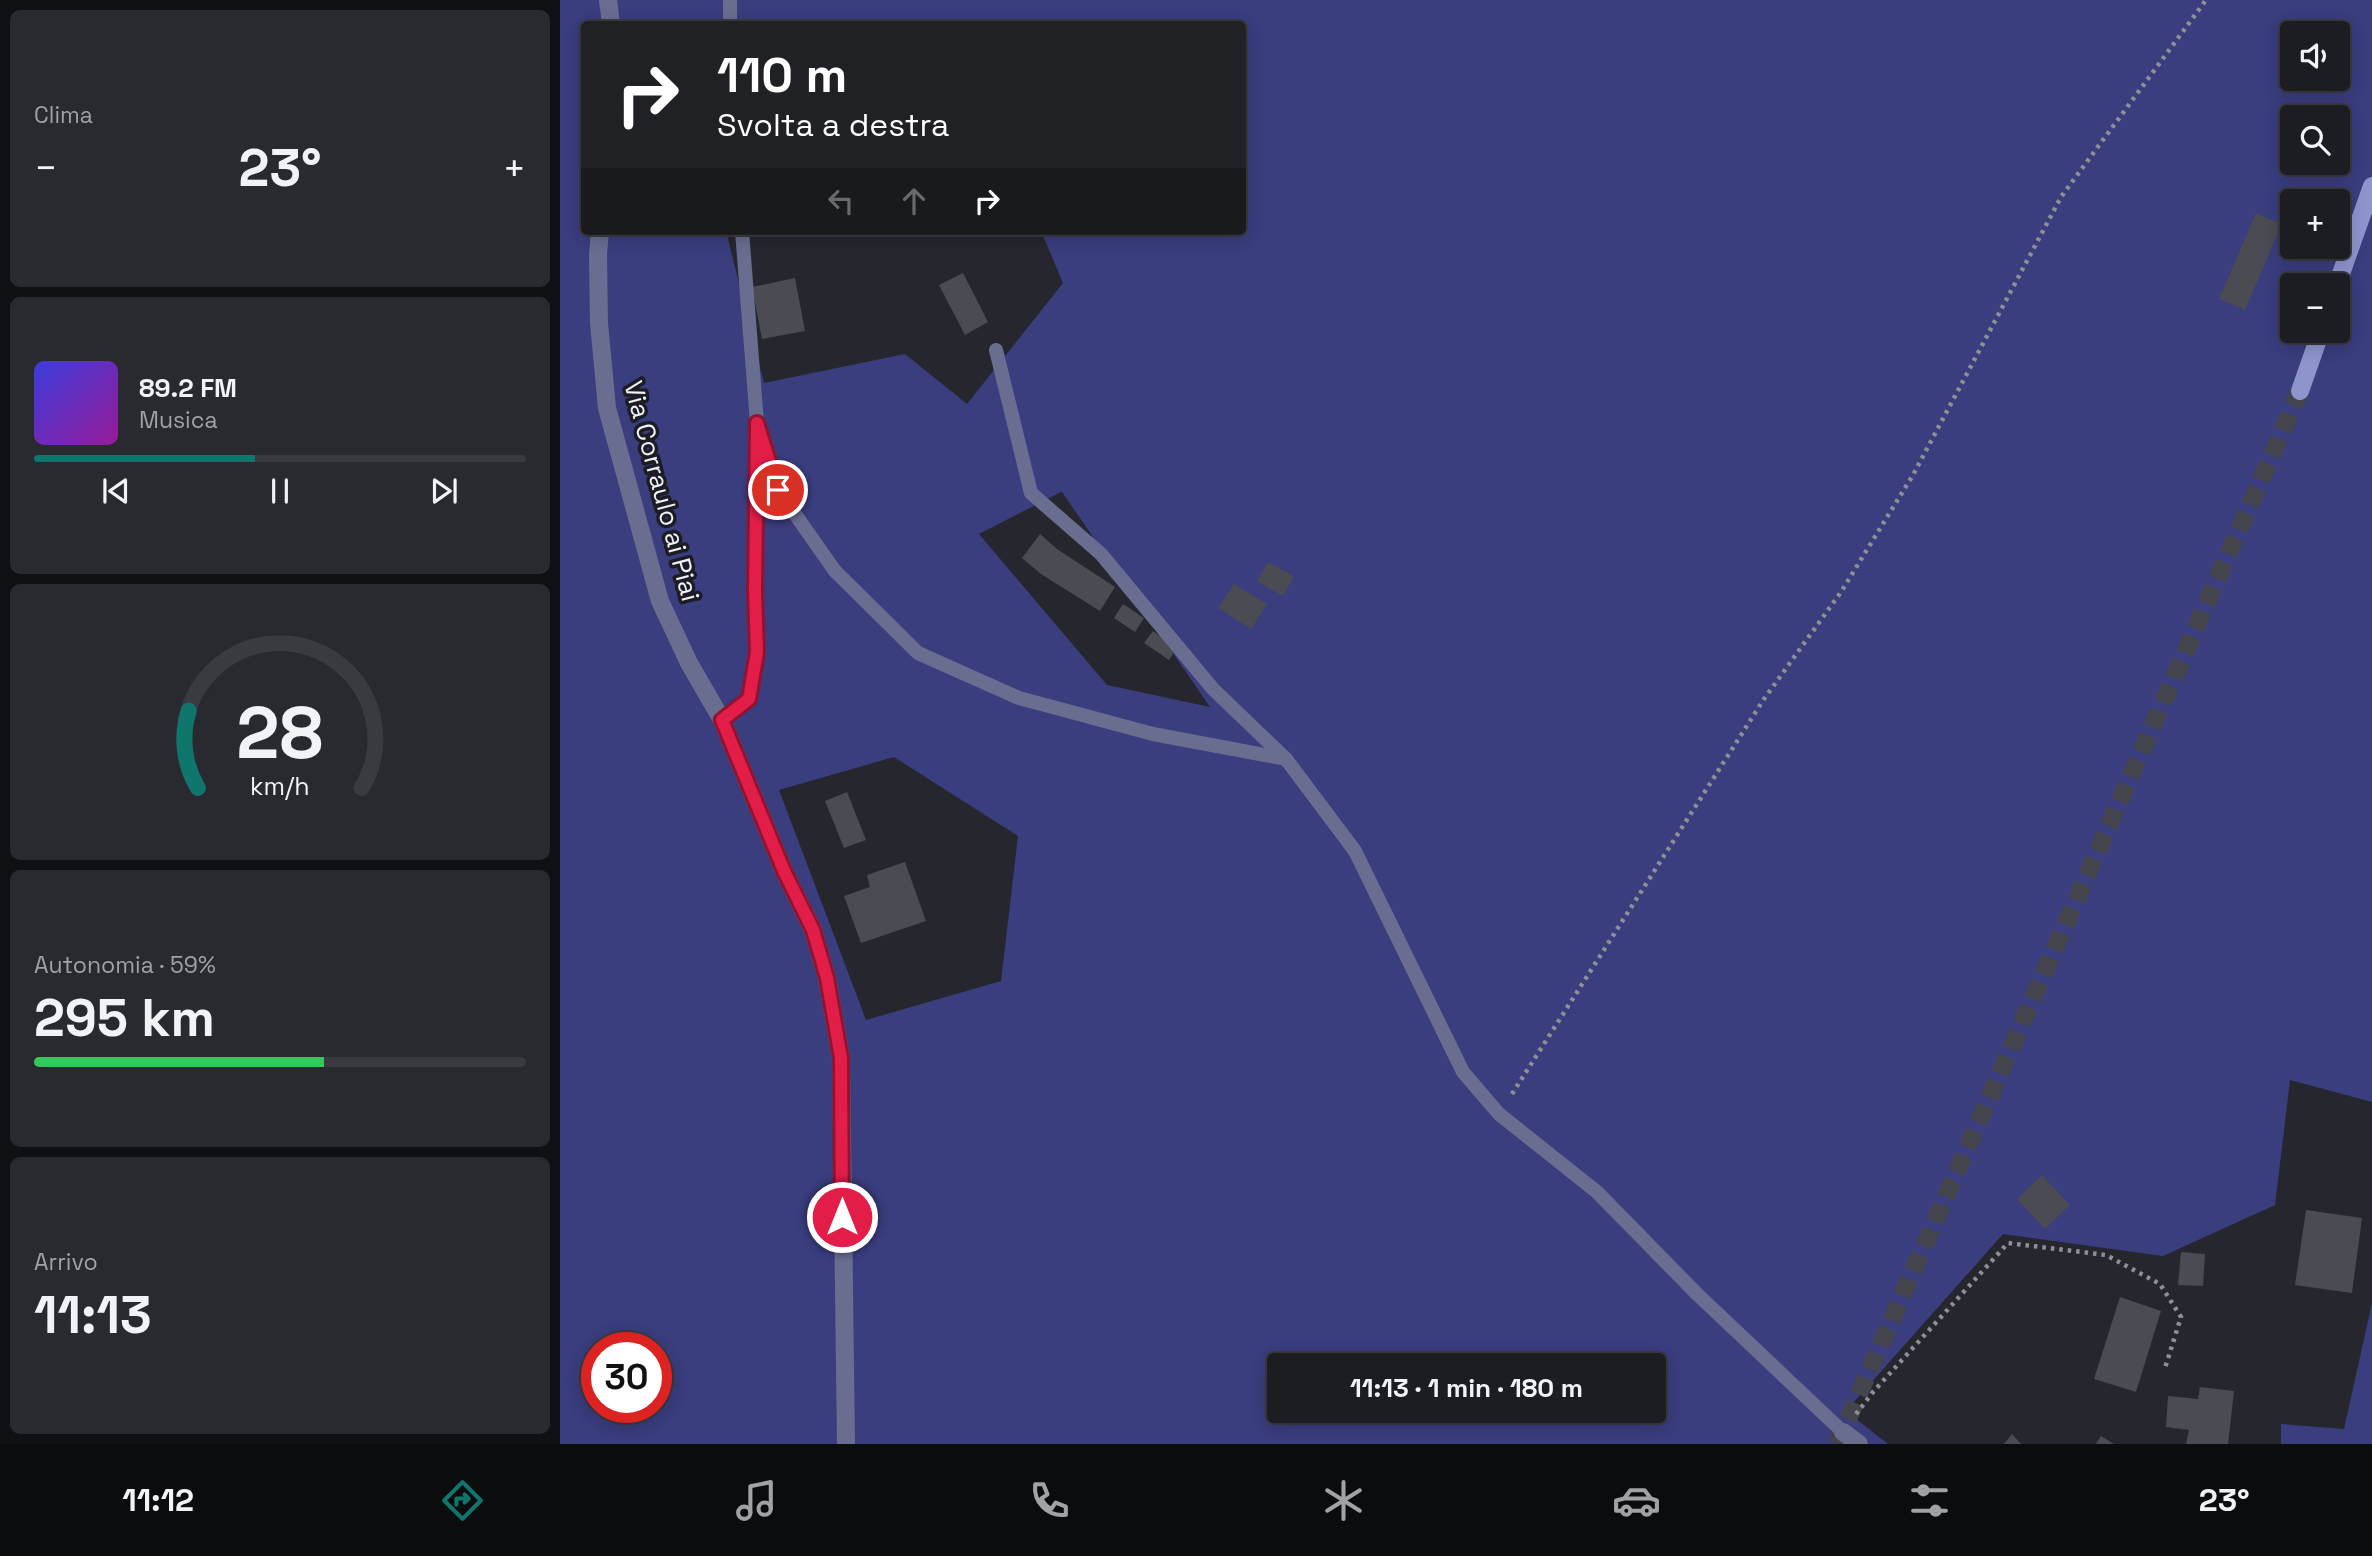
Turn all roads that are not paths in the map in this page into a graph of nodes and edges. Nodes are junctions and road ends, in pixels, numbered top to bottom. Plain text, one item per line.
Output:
1 (608, 0) edge
2 (730, 0) edge
3 (611, 21) edge
4 (730, 21) edge
5 (2372, 186) edge
6 (600, 235) edge
7 (742, 235) edge
8 (2341, 273) edge
9 (2317, 343) edge
10 (996, 350) dead end
11 (2300, 391) tunnel mouth
12 (757, 423) junction
13 (722, 720) junction
14 (1286, 759) junction
15 (1843, 1432) joint
16 (846, 1444) edge
17 (1859, 1444) edge

1 - 3 street
2 - 4 lane
5 - 8 main road
6 - 13 street, Via Corraulo ai Piai
7 - 12 lane
9 - 11 main road
10 - 14 lane
12 - 13 lane
12 - 14 lane
13 - 16 street, Via Corraulo ai Piai
14 - 15 lane
15 - 17 street

